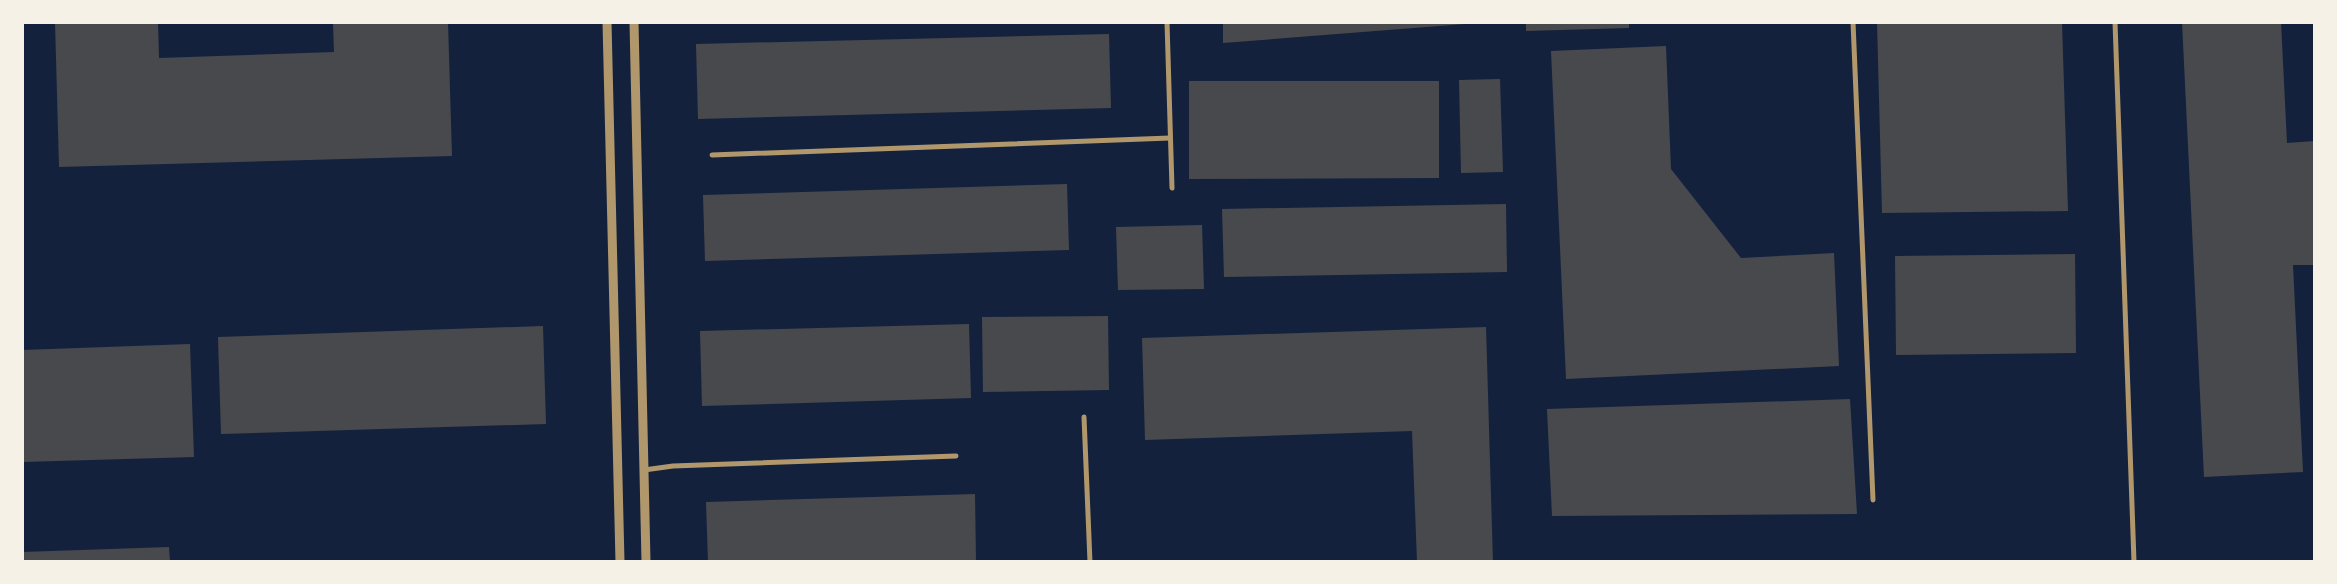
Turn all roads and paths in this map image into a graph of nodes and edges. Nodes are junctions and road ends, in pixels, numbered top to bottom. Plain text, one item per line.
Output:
1 (607, 22) edge
2 (634, 22) edge
3 (1167, 22) edge
4 (1853, 22) edge
5 (2115, 22) edge
6 (1170, 138) junction
7 (712, 155) dead end
8 (1172, 188) dead end
9 (1084, 417) dead end
10 (956, 456) dead end
11 (644, 470) junction
12 (1873, 500) dead end
13 (620, 562) edge
14 (646, 562) edge
15 (1090, 562) edge
16 (2134, 562) edge

1 - 13 street
2 - 11 street
3 - 6 street
4 - 12 street
5 - 16 street
6 - 7 street
6 - 8 street
9 - 15 street
10 - 11 street
11 - 14 street

